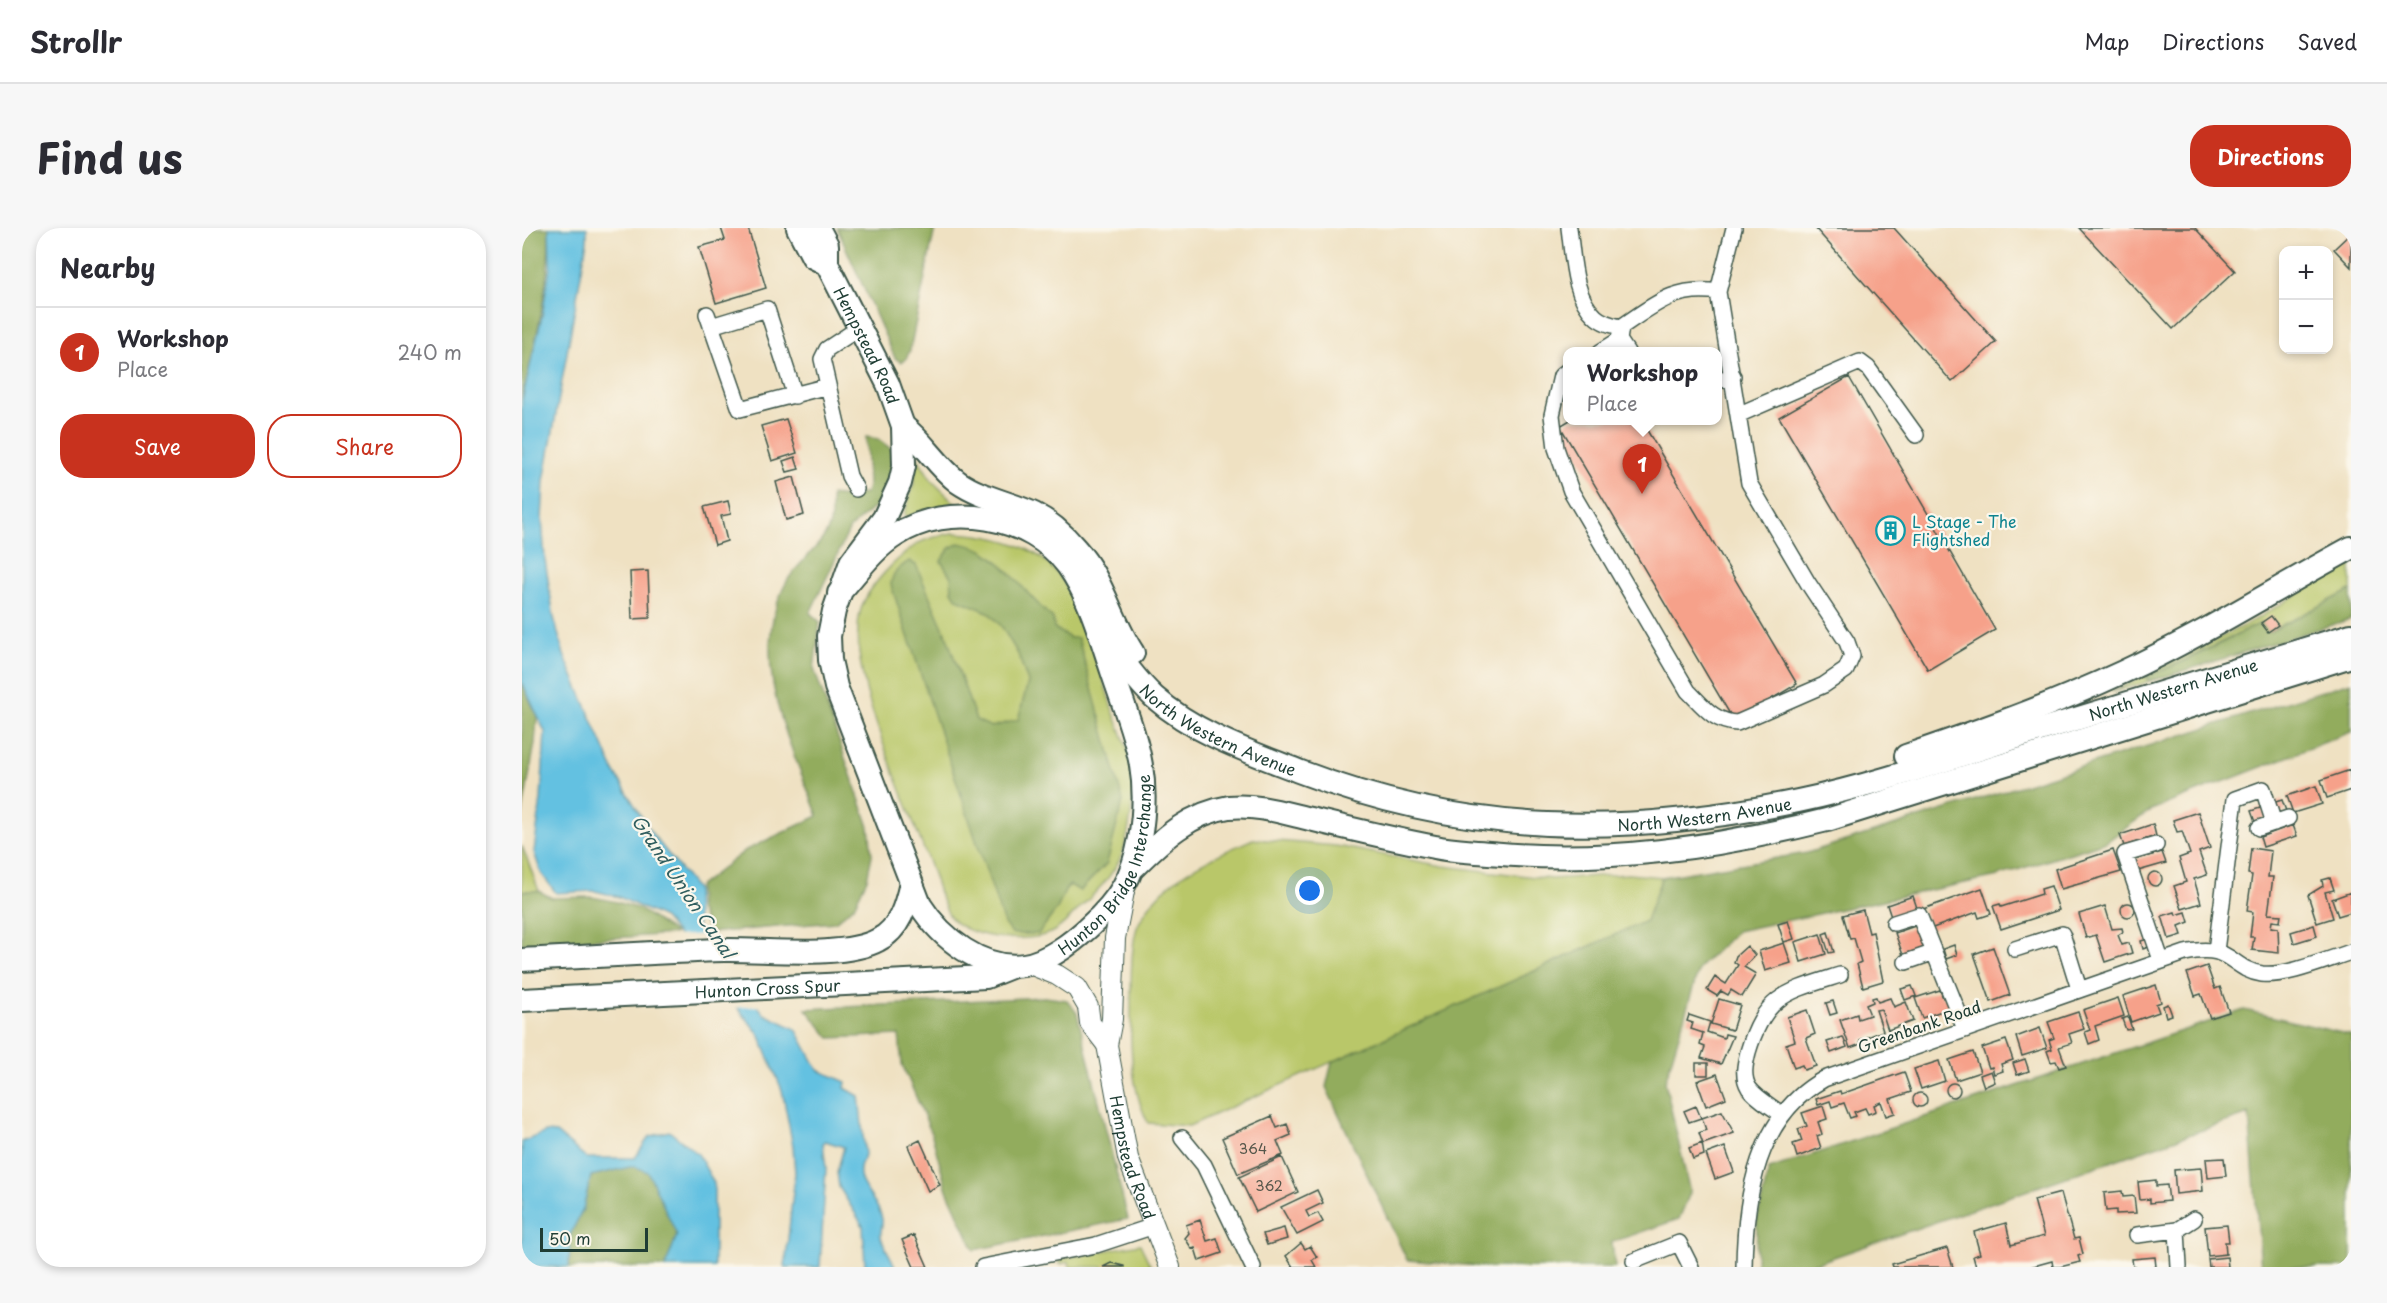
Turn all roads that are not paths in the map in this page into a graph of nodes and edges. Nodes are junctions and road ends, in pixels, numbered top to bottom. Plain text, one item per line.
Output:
1 (798, 228) edge
2 (818, 228) edge
3 (1569, 228) edge
4 (1734, 228) edge
5 (827, 264) junction
6 (1718, 292) junction
7 (859, 328) junction
8 (1622, 340) edge
9 (1608, 347) edge
10 (1563, 374) edge
11 (1733, 376) junction
12 (1722, 379) edge
13 (828, 386) junction
14 (795, 396) junction
15 (1740, 414) junction
16 (1916, 435) dead end
17 (917, 442) junction
18 (856, 489) dead end
19 (1010, 525) junction
20 (2351, 548) edge
21 (839, 593) junction
22 (1095, 622) junction
23 (2351, 634) edge
24 (2351, 656) edge
25 (1311, 775) junction
26 (1727, 812) junction
27 (2274, 823) dead end
28 (2156, 844) dead end
29 (1130, 876) junction
30 (911, 883) junction
31 (1894, 923) dead end
32 (2015, 949) dead end
33 (2216, 951) junction
34 (2351, 952) edge
35 (1932, 953) junction
36 (522, 960) edge
37 (2161, 960) junction
38 (1906, 962) dead end
39 (1021, 966) junction
40 (1840, 975) dead end
41 (2079, 989) junction
42 (522, 1000) edge
43 (1965, 1029) junction
44 (1107, 1045) junction
45 (1781, 1114) junction
46 (1182, 1138) dead end
47 (2194, 1219) dead end
48 (1154, 1226) junction
49 (2177, 1230) junction
50 (2137, 1235) dead end
51 (1051, 1260) edge
52 (1634, 1261) dead end
53 (983, 1267) edge
54 (1170, 1267) edge
55 (1253, 1267) edge
56 (1691, 1267) edge
57 (1744, 1267) edge
58 (2179, 1267) edge

1 - 5 highway, Hempstead Road
2 - 5 highway, Hempstead Road
3 - 8 street
4 - 6 street
5 - 7 highway, Hempstead Road
6 - 8 street
6 - 11 street
7 - 13 street
7 - 17 highway, Hempstead Road
8 - 9 street
10 - 15 street
11 - 12 street
11 - 15 street
13 - 14 street
13 - 18 street
14 - 14 street
15 - 16 street
17 - 19 highway, Hempstead Road
17 - 21 highway, Hempstead Road
17 - 25 highway
19 - 21 highway, Hunton Bridge Interchange
19 - 22 highway, Hunton Bridge Interchange
20 - 26 highway
21 - 30 highway, Hunton Bridge Interchange
22 - 25 highway, North Western Avenue
22 - 29 highway, Hunton Bridge Interchange
23 - 26 highway, North Western Avenue
24 - 29 highway, North Western Avenue
25 - 26 highway, North Western Avenue
27 - 33 street
28 - 37 street
29 - 39 highway, Hunton Bridge Interchange
29 - 44 main road, Hempstead Road
30 - 36 highway
30 - 39 highway, Hunton Bridge Interchange
31 - 35 street
32 - 41 street
33 - 34 street
33 - 37 street, Greenbank Road
35 - 38 street
35 - 43 street
37 - 41 street, Greenbank Road
39 - 42 highway, Hunton Cross Spur
39 - 44 main road, Hempstead Road
40 - 45 street
41 - 43 street, Greenbank Road
43 - 45 street, Greenbank Road
44 - 48 main road, Hempstead Road
45 - 57 street, Greenbank Road
46 - 55 street
47 - 49 street
48 - 51 street
48 - 54 main road, Hempstead Road
49 - 50 street
49 - 58 street
51 - 53 street
52 - 56 street

